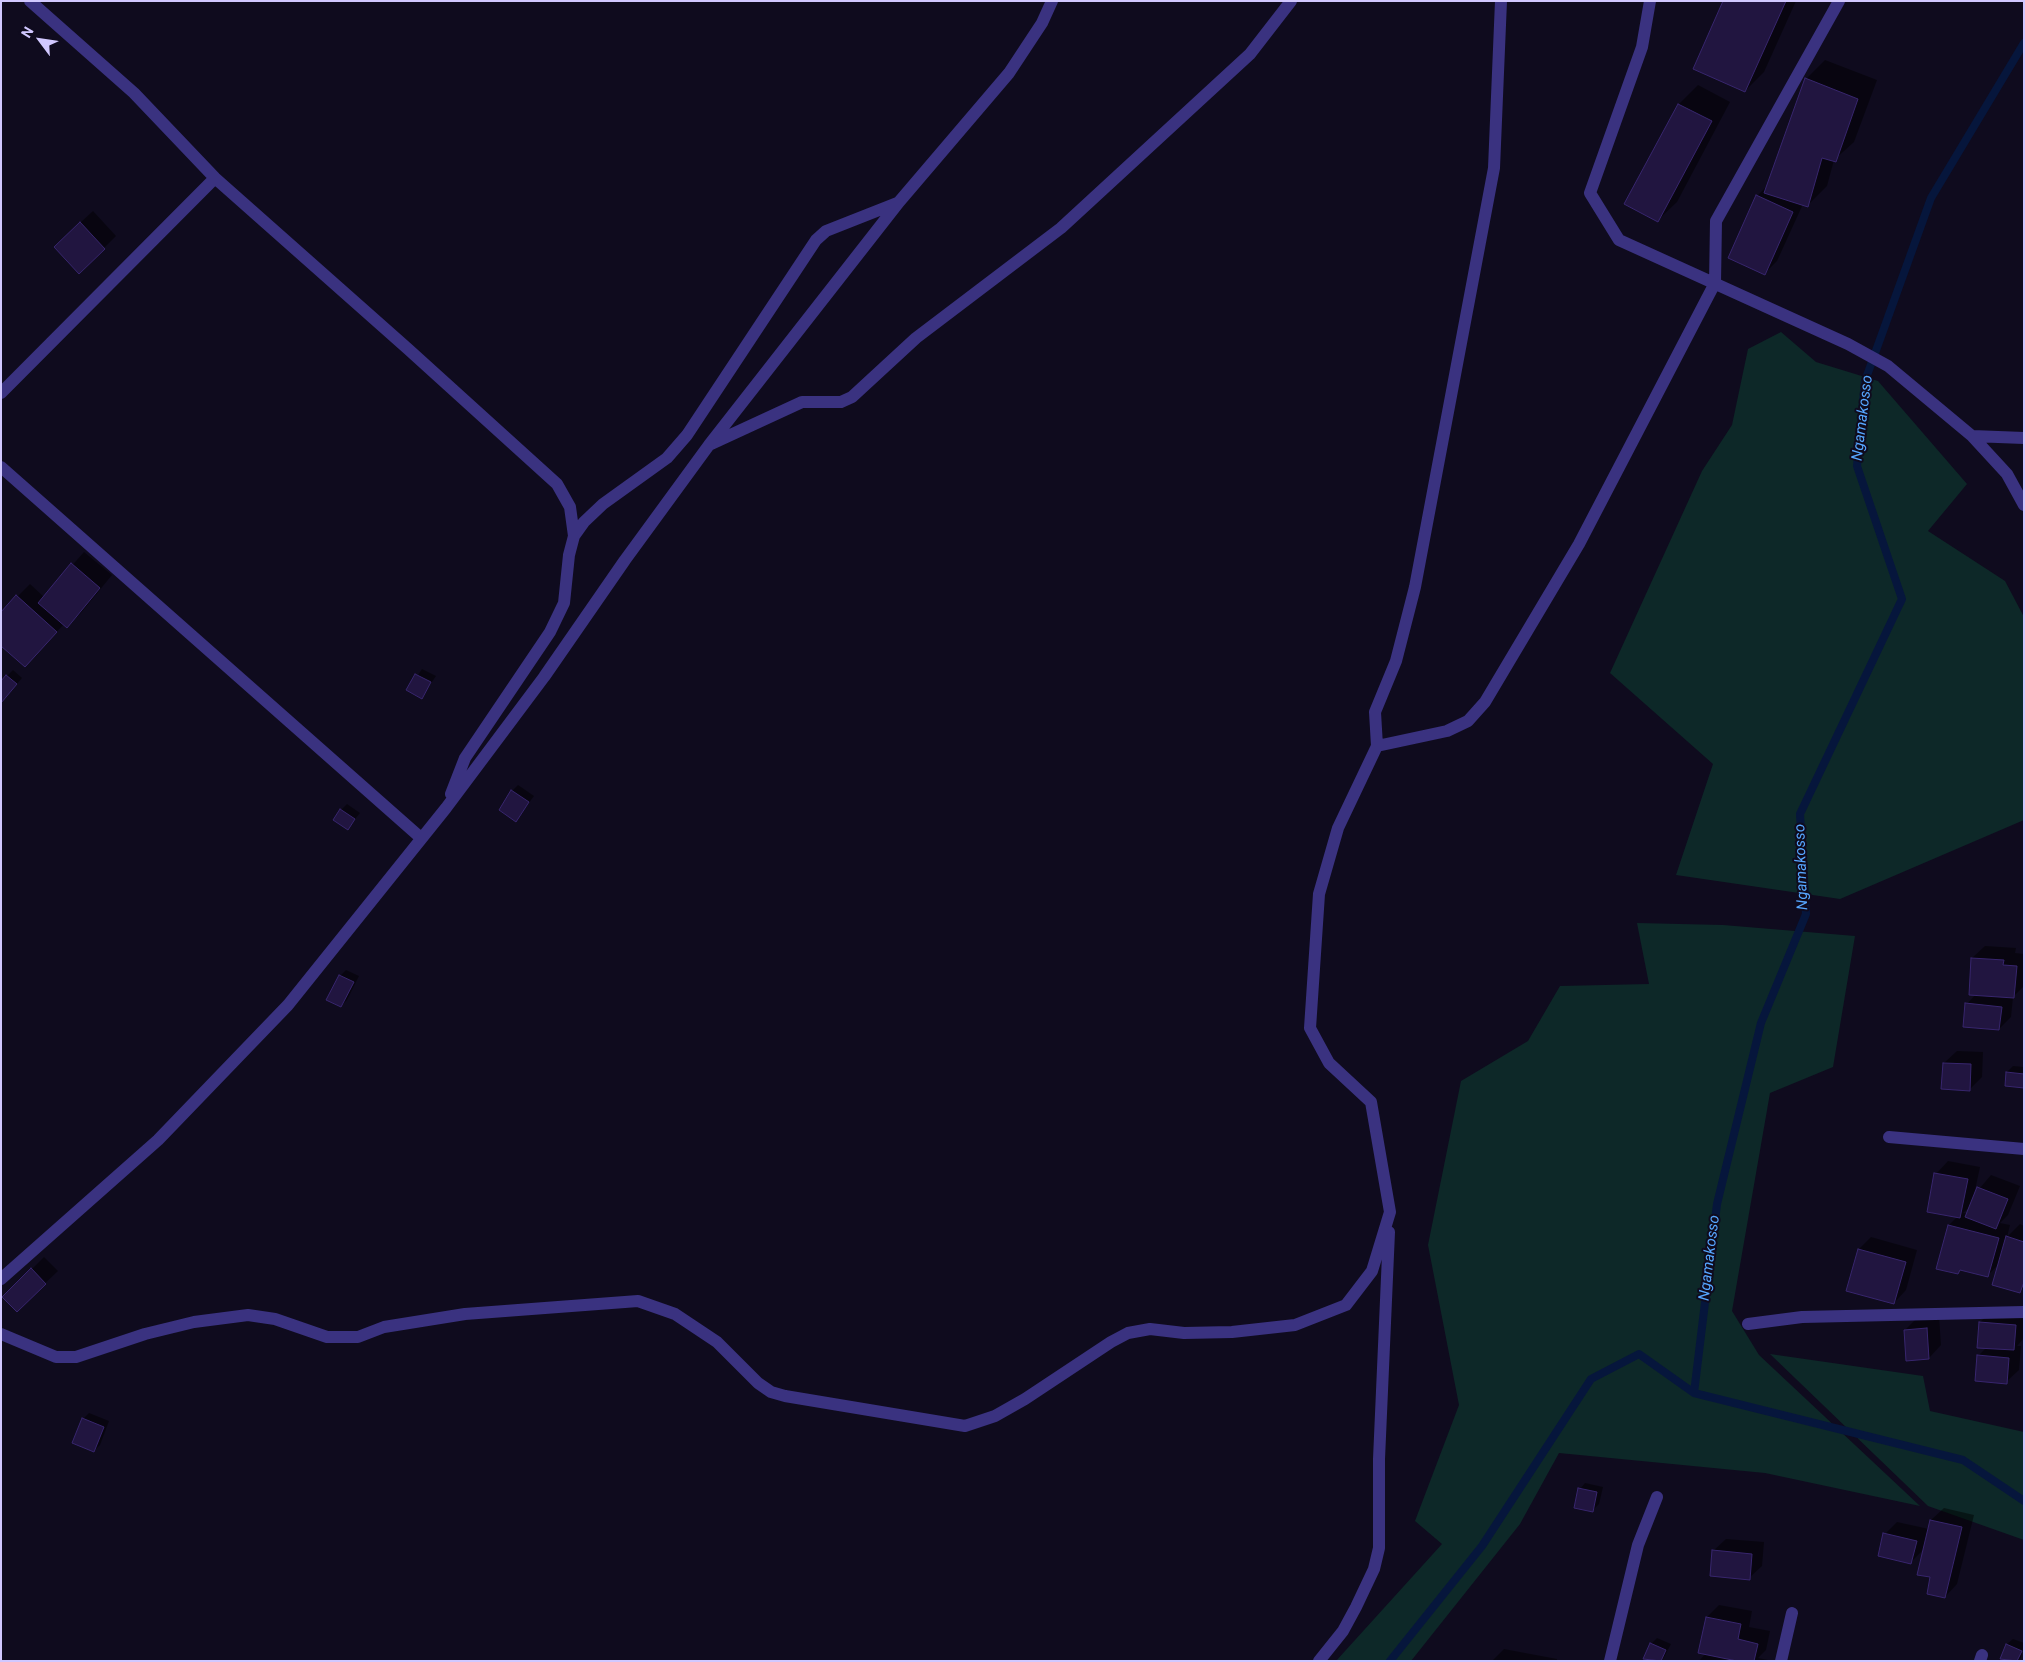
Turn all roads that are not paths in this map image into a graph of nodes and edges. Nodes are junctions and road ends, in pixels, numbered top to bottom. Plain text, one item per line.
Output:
1 (30, 1) edge
2 (1052, 1) edge
3 (1291, 1) edge
4 (1501, 1) edge
5 (1650, 1) edge
6 (1839, 1) edge
7 (215, 178) junction
8 (899, 202) junction
9 (1714, 283) junction
10 (1, 393) edge
11 (1972, 436) junction
12 (2024, 438) edge
13 (709, 445) junction
14 (1, 468) edge
15 (2024, 505) edge
16 (574, 536) junction
17 (1376, 746) junction
18 (446, 808) junction
19 (421, 838) junction
20 (1889, 1137) dead end
21 (2024, 1149) edge
22 (1390, 1212) junction
23 (1, 1279) edge
24 (2024, 1312) edge
25 (1748, 1324) dead end
26 (1, 1334) edge
27 (1657, 1497) dead end
28 (1792, 1613) dead end
29 (1319, 1661) edge
30 (1610, 1661) edge
31 (1781, 1661) edge

1 - 7 street
2 - 8 street
3 - 13 street
4 - 17 street
5 - 9 street
6 - 9 street
7 - 10 street
7 - 16 street
8 - 13 street
8 - 16 street
9 - 11 street
9 - 17 street
11 - 12 street
11 - 15 street
13 - 18 street
14 - 19 street
16 - 18 street
17 - 22 street
18 - 19 street
19 - 23 street
20 - 21 street
22 - 26 street
22 - 29 street
24 - 25 street
27 - 30 street
28 - 31 street

